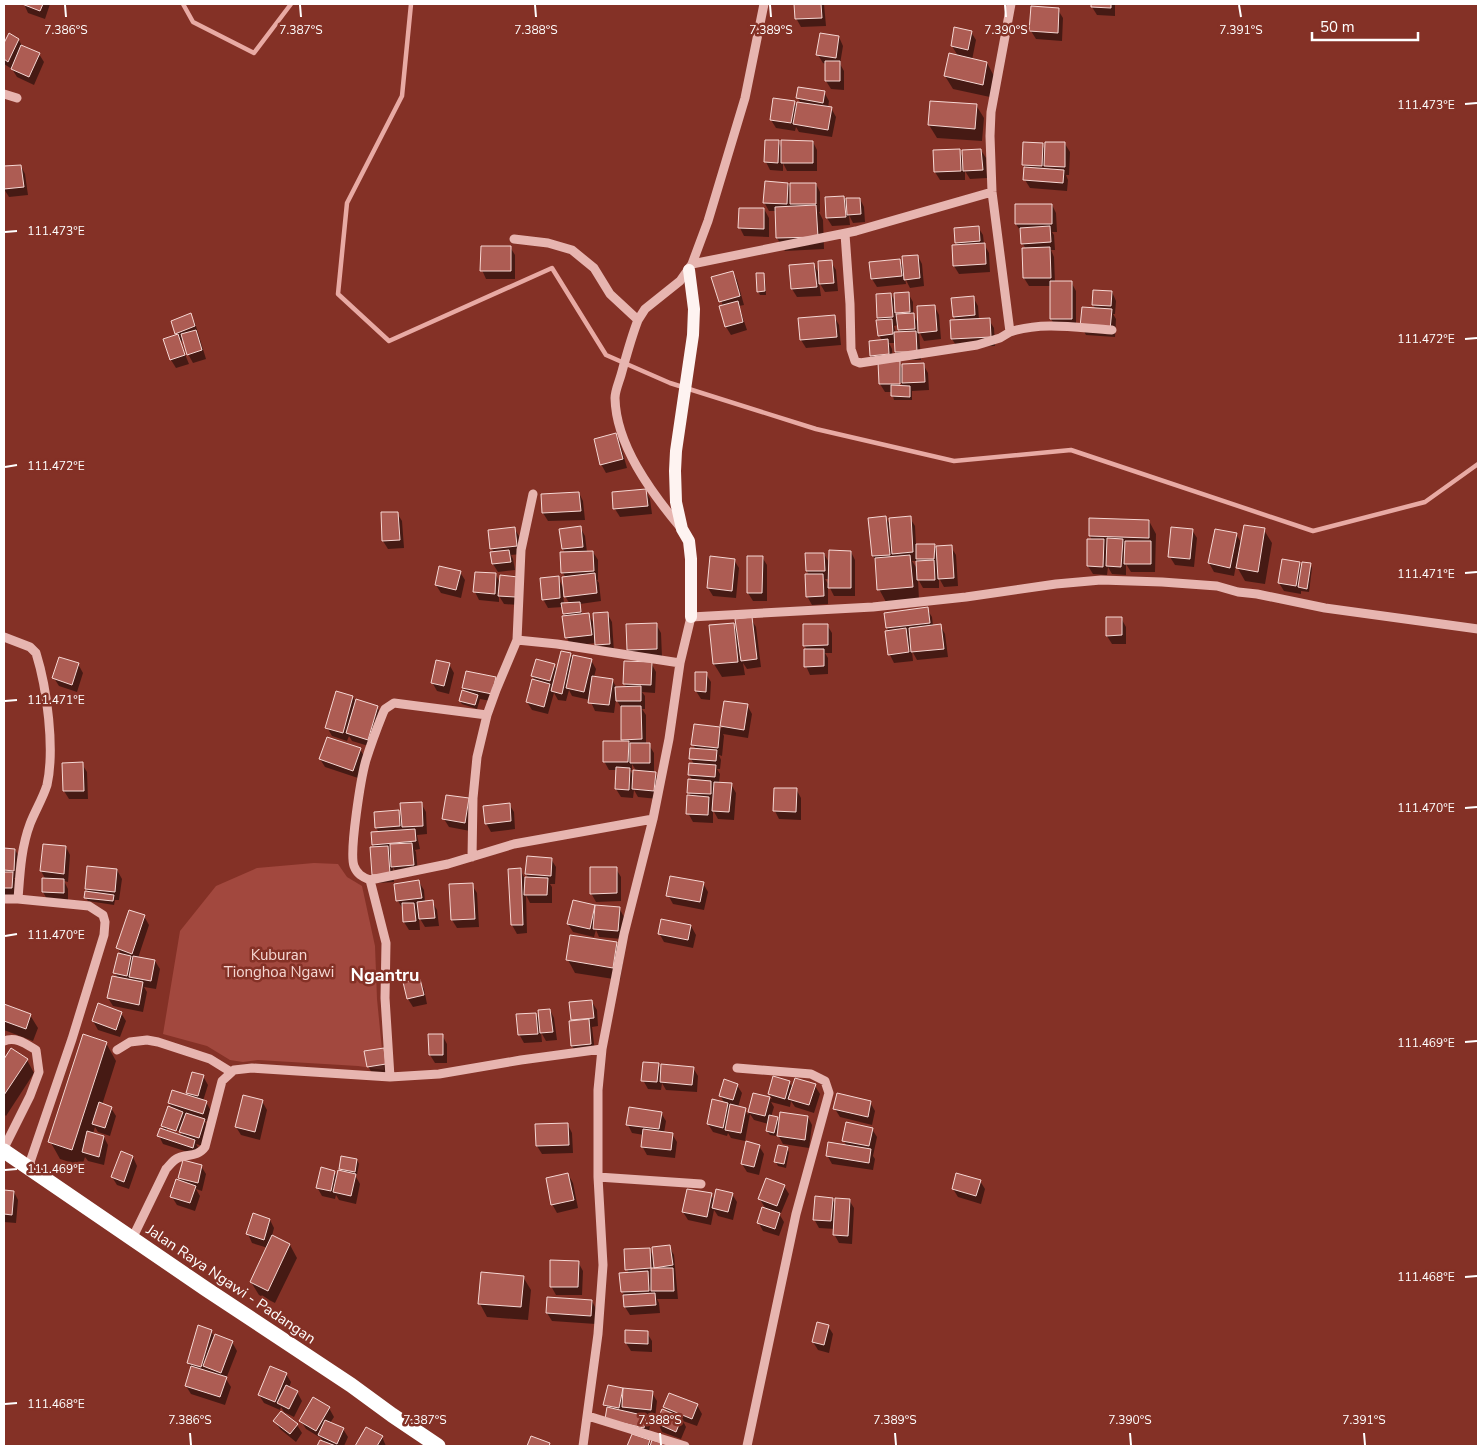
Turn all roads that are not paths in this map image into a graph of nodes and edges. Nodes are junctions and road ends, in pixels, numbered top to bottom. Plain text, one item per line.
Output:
1 (764, 4) edge
2 (1011, 4) edge
3 (4, 94) edge
4 (17, 98) dead end
5 (992, 192) junction
6 (845, 234) junction
7 (514, 239) dead end
8 (690, 267) junction
9 (638, 320) junction
10 (1112, 330) dead end
11 (1010, 332) junction
12 (532, 494) dead end
13 (682, 529) junction
14 (691, 617) junction
15 (1478, 629) edge
16 (4, 637) edge
17 (517, 640) junction
18 (680, 663) junction
19 (487, 715) junction
20 (653, 819) junction
21 (472, 857) junction
22 (370, 880) junction
23 (4, 899) edge
24 (18, 899) junction
25 (4, 1041) edge
26 (602, 1049) junction
27 (117, 1050) dead end
28 (737, 1068) dead end
29 (231, 1072) junction
30 (390, 1078) junction
31 (4, 1149) edge
32 (28, 1168) junction
33 (598, 1177) junction
34 (701, 1184) dead end
35 (132, 1239) junction
36 (588, 1416) junction
37 (438, 1446) edge
38 (583, 1446) edge
39 (685, 1446) edge
40 (747, 1446) edge

1 - 8 street
2 - 5 street
3 - 4 street
5 - 6 street
5 - 11 street
6 - 8 street
6 - 11 street
7 - 9 street
8 - 9 street
8 - 13 main road
9 - 13 street
10 - 11 street
12 - 17 street
13 - 14 main road
14 - 15 street
14 - 18 street
16 - 24 street
17 - 18 street
17 - 19 street
18 - 20 street
19 - 21 street
19 - 22 street
20 - 21 street
20 - 26 street
21 - 22 street
22 - 30 street
23 - 24 street
24 - 32 street
25 - 31 street
26 - 30 street
26 - 33 street
27 - 29 street
28 - 40 street
29 - 30 street
29 - 35 street
31 - 32 highway, Jalan Raya Ngawi - Padangan
32 - 35 highway, Jalan Raya Ngawi - Padangan
33 - 34 street
33 - 36 street
35 - 37 highway, Jalan Raya Ngawi - Padangan
36 - 38 street
36 - 39 street

